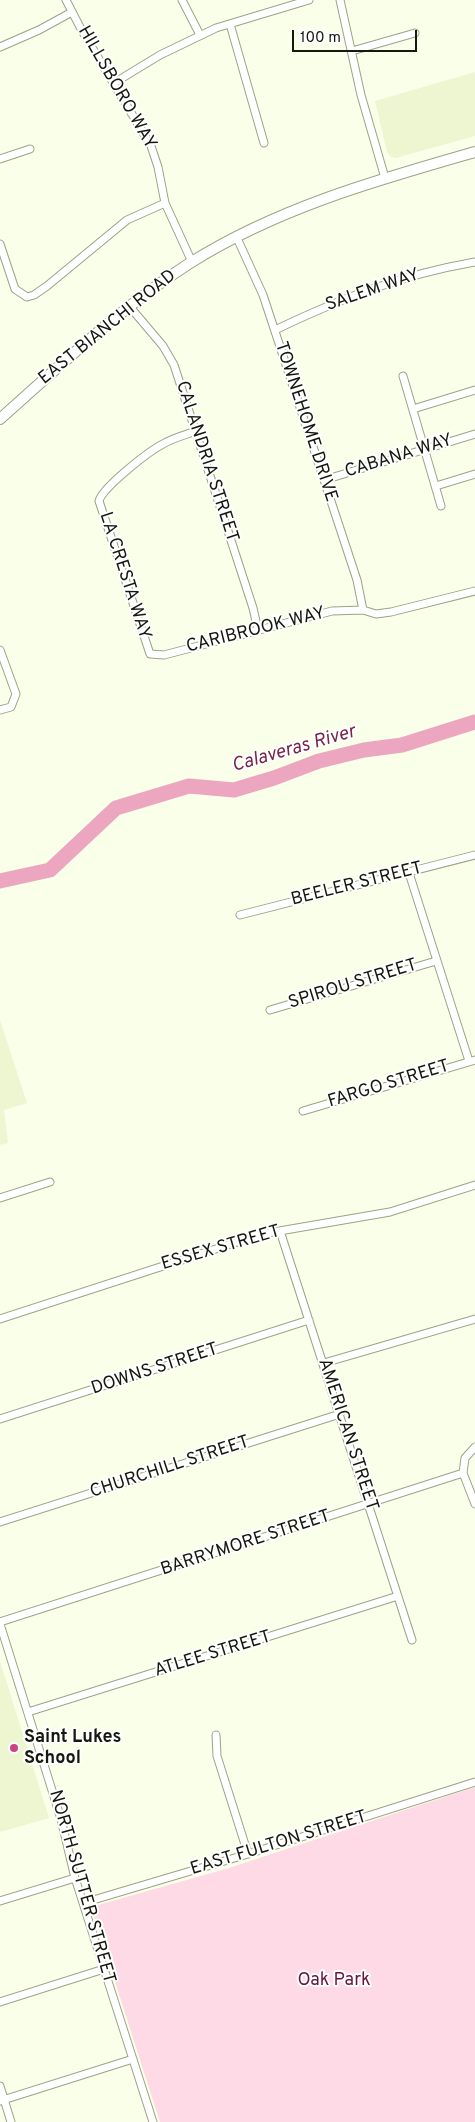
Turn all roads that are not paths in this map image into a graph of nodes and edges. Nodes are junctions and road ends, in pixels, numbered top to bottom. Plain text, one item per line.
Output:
1 (66, 0) edge
2 (182, 0) edge
3 (309, 0) edge
4 (340, 0) edge
5 (72, 12) junction
6 (230, 24) junction
7 (415, 33) dead end
8 (200, 35) junction
9 (0, 47) edge
10 (352, 51) junction
11 (114, 83) junction
12 (264, 143) dead end
13 (30, 149) dead end
14 (475, 152) edge
15 (0, 159) edge
16 (385, 178) junction
17 (165, 203) junction
18 (237, 238) junction
19 (0, 244) edge
20 (192, 262) junction
21 (475, 262) edge
22 (130, 307) junction
23 (275, 330) junction
24 (402, 376) dead end
25 (475, 390) edge
26 (413, 410) junction
27 (0, 419) edge
28 (196, 432) junction
29 (475, 434) edge
30 (425, 449) junction
31 (475, 474) edge
32 (324, 480) junction
33 (436, 486) junction
34 (441, 506) dead end
35 (475, 591) edge
36 (363, 610) junction
37 (258, 630) junction
38 (0, 650) edge
39 (150, 654) joint
40 (0, 710) edge
41 (475, 855) edge
42 (409, 872) junction
43 (240, 915) dead end
44 (436, 961) junction
45 (270, 1010) dead end
46 (472, 1060) edge
47 (302, 1111) dead end
48 (50, 1182) dead end
49 (475, 1185) edge
50 (0, 1198) edge
51 (280, 1231) junction
52 (0, 1319) edge
53 (475, 1319) edge
54 (309, 1320) junction
55 (324, 1362) junction
56 (340, 1414) junction
57 (0, 1419) edge
58 (475, 1447) edge
59 (463, 1473) junction
60 (369, 1504) junction
61 (475, 1504) edge
62 (0, 1522) edge
63 (398, 1596) junction
64 (0, 1623) edge
65 (412, 1640) dead end
66 (28, 1712) junction
67 (216, 1735) dead end
68 (475, 1782) edge
69 (248, 1854) junction
70 (75, 1878) junction
71 (0, 1901) edge
72 (83, 1903) junction
73 (104, 1969) junction
74 (0, 2002) edge
75 (133, 2059) junction
76 (0, 2086) edge
77 (2, 2101) edge
78 (11, 2122) edge
79 (153, 2122) edge

1 - 5 street, HILLSBORO WAY
2 - 8 street
3 - 6 street
4 - 10 street
5 - 9 street
5 - 11 street, HILLSBORO WAY
6 - 8 street
6 - 12 street
7 - 10 street
8 - 11 street
10 - 16 street
11 - 17 street, HILLSBORO WAY
13 - 15 street
14 - 16 street, EAST BIANCHI ROAD
16 - 18 street, EAST BIANCHI ROAD
17 - 19 street
17 - 20 street, HILLSBORO WAY
18 - 20 street, EAST BIANCHI ROAD
18 - 23 street, TOWNEHOME DRIVE
20 - 22 street, EAST BIANCHI ROAD
21 - 23 street, SALEM WAY
22 - 27 street, EAST BIANCHI ROAD
22 - 28 street, CALANDRIA STREET
23 - 32 street, TOWNEHOME DRIVE
24 - 26 street
25 - 26 street
26 - 30 street
28 - 37 street, CALANDRIA STREET
28 - 39 street, LA CRESTA WAY
29 - 30 street, CABANA WAY
30 - 32 street, CABANA WAY
30 - 33 street
31 - 33 street
32 - 36 street, TOWNEHOME DRIVE
33 - 34 street
35 - 36 street, CARIBROOK WAY
36 - 37 street, CARIBROOK WAY
37 - 39 street, CARIBROOK WAY
38 - 40 street
41 - 42 street, BEELER STREET
42 - 43 street, BEELER STREET
42 - 44 street
44 - 45 street, SPIROU STREET
44 - 46 street
46 - 47 street, FARGO STREET
48 - 50 street
49 - 51 street, ESSEX STREET
51 - 52 street, ESSEX STREET
51 - 54 street, AMERICAN STREET
53 - 55 street
54 - 55 street, AMERICAN STREET
54 - 57 street, DOWNS STREET
55 - 56 street, AMERICAN STREET
56 - 60 street, AMERICAN STREET
56 - 62 street, CHURCHILL STREET
58 - 59 street
59 - 60 street, BARRYMORE STREET
59 - 61 street
60 - 63 street, AMERICAN STREET
60 - 64 street, BARRYMORE STREET
63 - 65 street, AMERICAN STREET
63 - 66 street, ATLEE STREET
64 - 66 street, NORTH SUTTER STREET
66 - 70 street, NORTH SUTTER STREET
67 - 69 street
68 - 69 street, EAST FULTON STREET
69 - 72 street, EAST FULTON STREET
70 - 71 street
70 - 72 street, NORTH SUTTER STREET
72 - 73 street, NORTH SUTTER STREET
73 - 74 street
73 - 75 street, NORTH SUTTER STREET
75 - 77 street
75 - 79 street, NORTH SUTTER STREET
76 - 77 street
77 - 78 street

